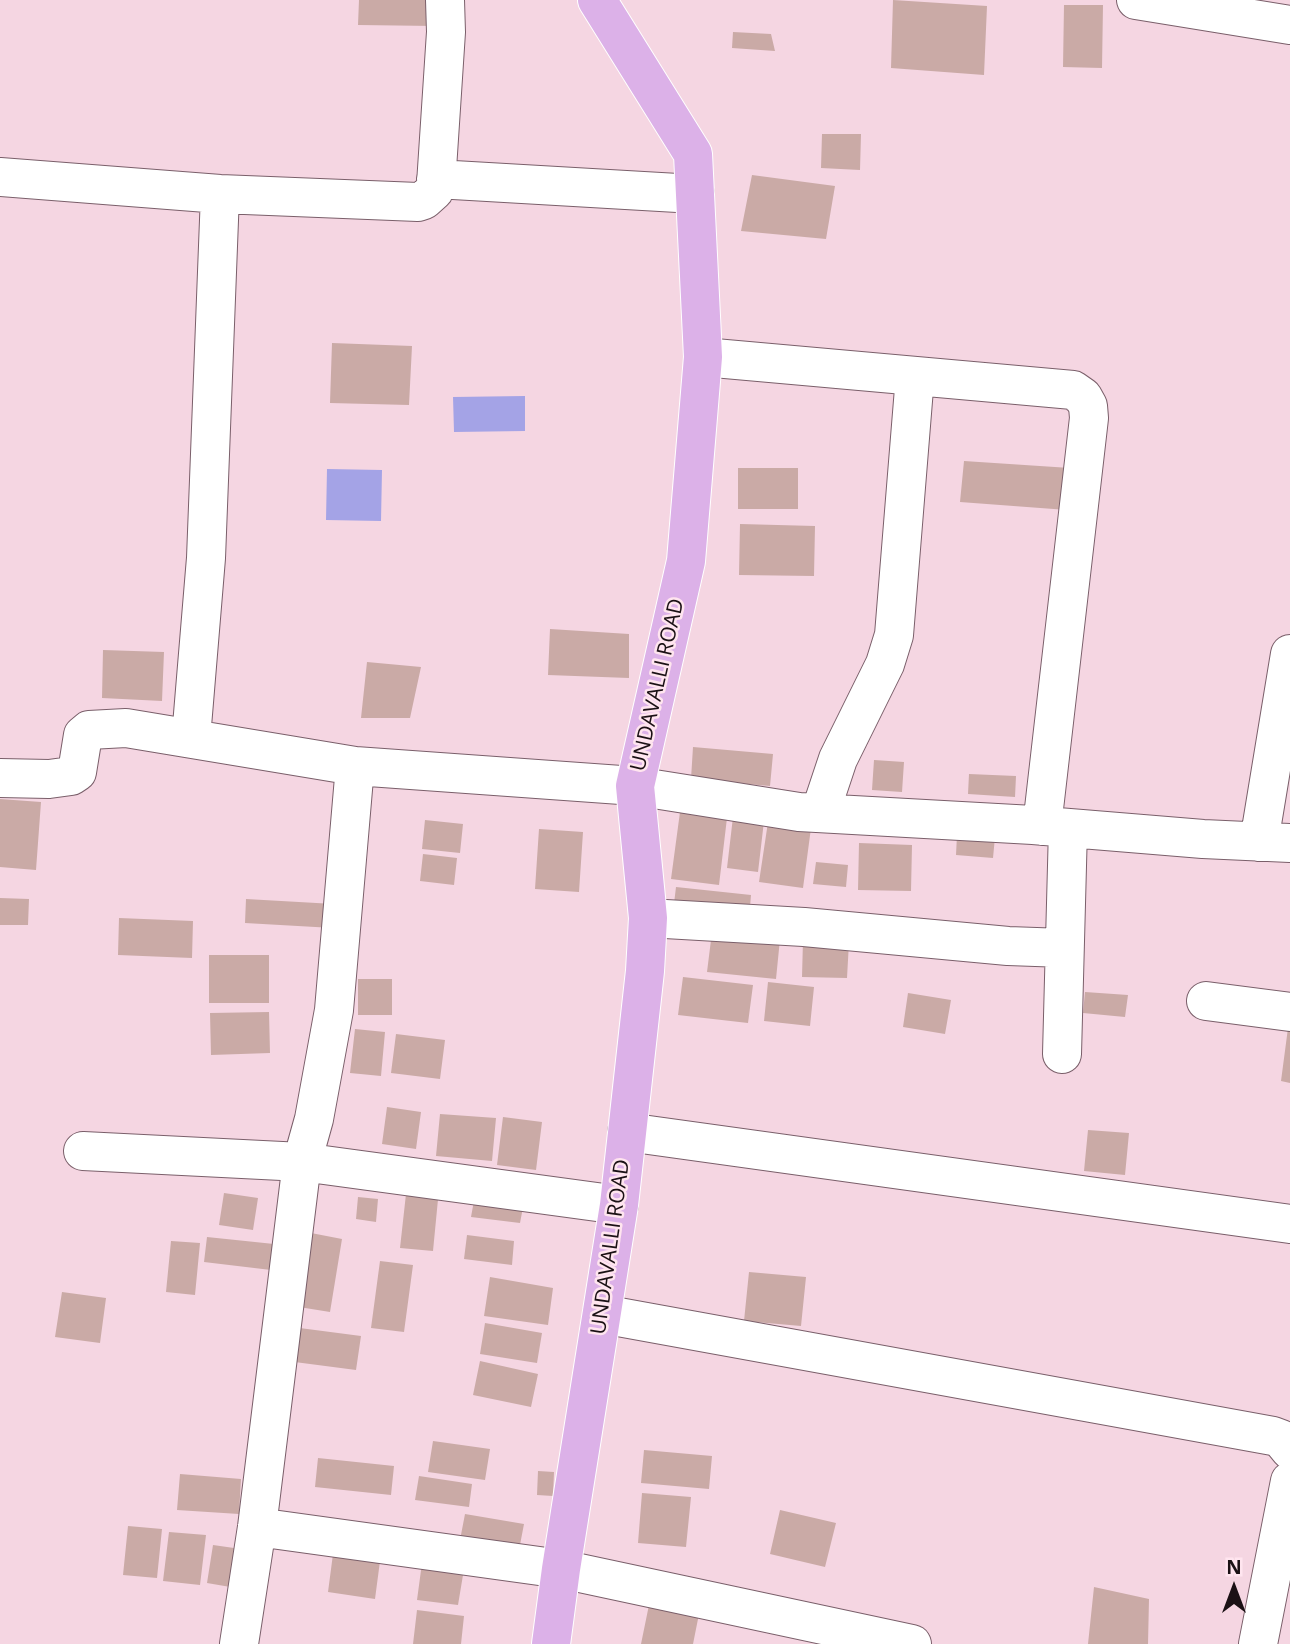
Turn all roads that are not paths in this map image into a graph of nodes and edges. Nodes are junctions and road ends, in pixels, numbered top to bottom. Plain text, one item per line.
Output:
1 (445, 0) edge
2 (597, 0) edge
3 (1136, 0) edge
4 (1290, 25) edge
5 (0, 177) edge
6 (436, 179) junction
7 (220, 194) junction
8 (695, 194) junction
9 (703, 357) junction
10 (915, 376) junction
11 (1290, 654) edge
12 (191, 738) junction
13 (355, 766) junction
14 (0, 778) edge
15 (635, 786) junction
16 (820, 813) junction
17 (1055, 827) junction
18 (1274, 843) edge
19 (648, 918) junction
20 (1064, 948) junction
21 (1206, 1001) dead end
22 (1290, 1012) edge
23 (1062, 1054) dead end
24 (627, 1132) junction
25 (83, 1151) dead end
26 (302, 1161) junction
27 (619, 1205) junction
28 (1290, 1224) edge
29 (602, 1314) junction
30 (1290, 1450) edge
31 (1290, 1480) edge
32 (257, 1527) junction
33 (561, 1569) junction
34 (239, 1644) edge
35 (551, 1644) edge
36 (912, 1644) edge
37 (1258, 1644) edge

1 - 6 street
2 - 8 main road, UNDAVALLI ROAD
3 - 4 street
5 - 7 street
6 - 7 street
6 - 8 street
7 - 12 street
8 - 9 main road, UNDAVALLI ROAD
9 - 10 street
9 - 15 main road, UNDAVALLI ROAD
10 - 16 street
10 - 17 street
11 - 18 street
12 - 13 street
12 - 14 street
13 - 15 street
13 - 26 street
15 - 16 street
15 - 19 main road, UNDAVALLI ROAD
16 - 17 street
17 - 18 street
17 - 20 street
19 - 20 street
19 - 24 main road, UNDAVALLI ROAD
20 - 23 street
21 - 22 street
24 - 27 main road, UNDAVALLI ROAD
24 - 28 street
25 - 26 street
26 - 27 street
26 - 32 street
27 - 29 main road, UNDAVALLI ROAD
29 - 30 street
29 - 33 main road, UNDAVALLI ROAD
31 - 37 street
32 - 33 street
32 - 34 street
33 - 35 main road, UNDAVALLI ROAD
33 - 36 street

